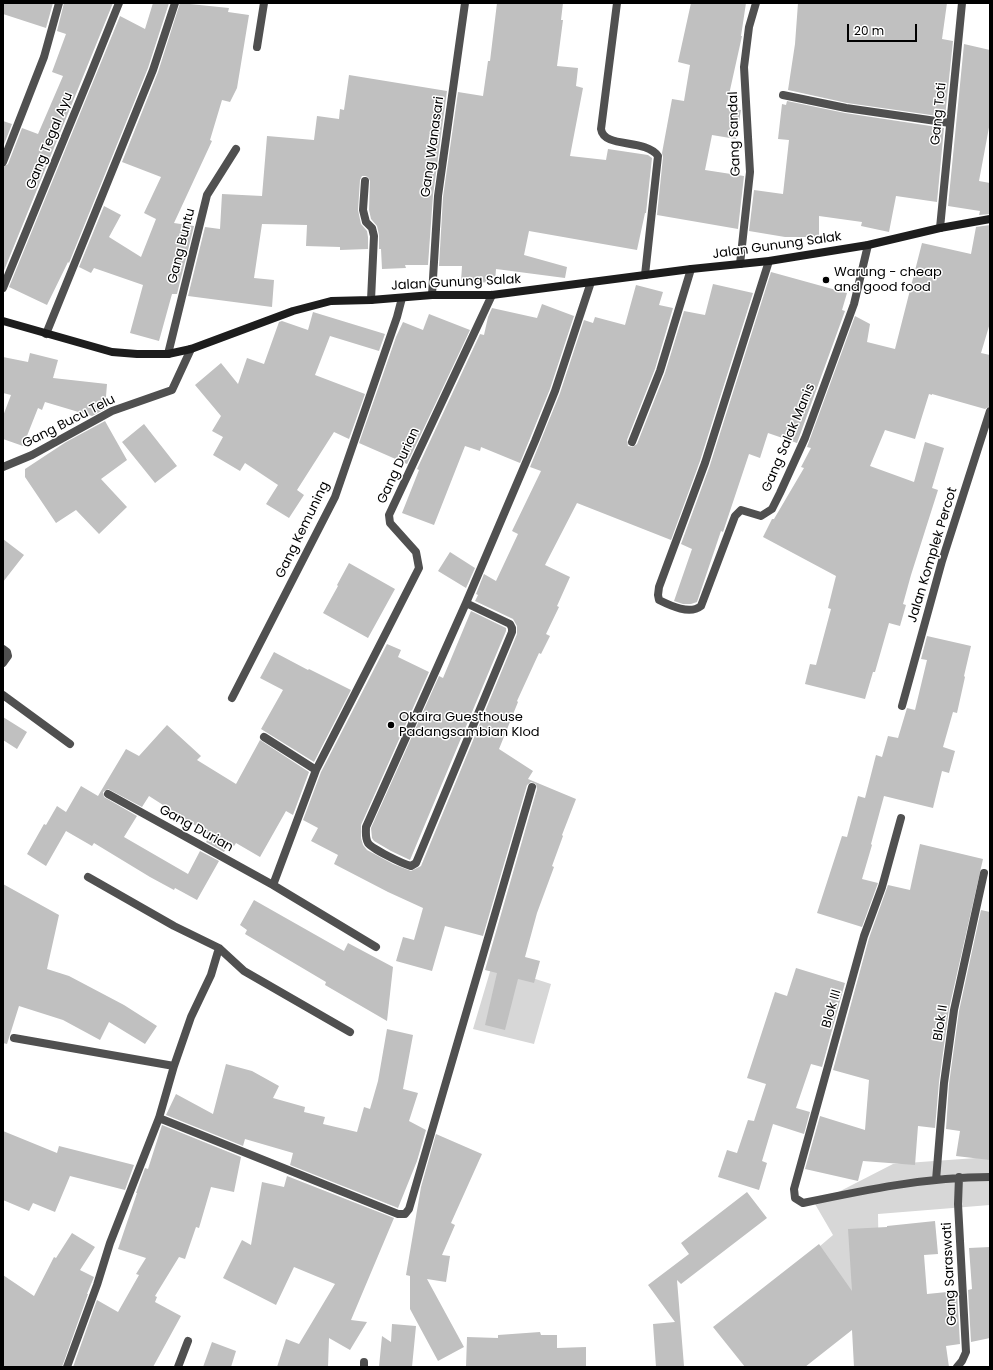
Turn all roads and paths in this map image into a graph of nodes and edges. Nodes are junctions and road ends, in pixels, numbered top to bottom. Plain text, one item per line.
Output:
1 (59, 3) edge
2 (118, 3) edge
3 (175, 3) edge
4 (264, 3) edge
5 (465, 3) edge
6 (617, 3) edge
7 (756, 3) edge
8 (962, 3) edge
9 (257, 47) dead end
10 (783, 95) dead end
11 (950, 123) junction
12 (236, 149) dead end
13 (3, 162) edge
14 (365, 182) dead end
15 (990, 219) edge
16 (940, 228) junction
17 (868, 245) junction
18 (769, 261) junction
19 (740, 264) junction
20 (691, 269) junction
21 (645, 275) junction
22 (591, 282) junction
23 (3, 288) edge
24 (432, 295) junction
25 (492, 295) junction
26 (402, 298) junction
27 (371, 300) junction
28 (3, 321) edge
29 (46, 334) junction
30 (191, 349) junction
31 (168, 354) junction
32 (990, 411) edge
33 (632, 442) dead end
34 (3, 467) edge
35 (466, 603) junction
36 (3, 649) edge
37 (3, 663) edge
38 (3, 695) edge
39 (232, 698) dead end
40 (902, 706) dead end
41 (264, 738) dead end
42 (70, 744) dead end
43 (316, 770) junction
44 (532, 787) dead end
45 (108, 794) dead end
46 (901, 818) dead end
47 (984, 873) dead end
48 (88, 877) dead end
49 (273, 885) junction
50 (376, 947) dead end
51 (219, 948) junction
52 (350, 1032) dead end
53 (14, 1038) dead end
54 (174, 1066) junction
55 (159, 1118) junction
56 (959, 1177) junction
57 (990, 1177) edge
58 (936, 1180) junction
59 (188, 1341) dead end
60 (68, 1367) edge
61 (178, 1367) edge
62 (957, 1367) edge

1 - 13 street
2 - 23 street, Gang Tegal Ayu
3 - 29 street
4 - 9 street
5 - 24 street, Gang Wanasari
6 - 21 street
7 - 19 street, Gang Sandal
8 - 11 street, Gang Toti
10 - 11 street
11 - 16 street, Gang Toti
12 - 31 street, Gang Buntu
14 - 27 street
15 - 16 street, Jalan Gunung Salak
16 - 17 street, Jalan Gunung Salak
17 - 18 street, Jalan Gunung Salak
17 - 18 street, Gang Salak Manis
18 - 19 street, Jalan Gunung Salak
19 - 20 street, Jalan Gunung Salak
20 - 21 street, Jalan Gunung Salak
20 - 33 street
21 - 22 street, Jalan Gunung Salak
22 - 25 street, Jalan Gunung Salak
22 - 35 street
24 - 25 street, Jalan Gunung Salak
24 - 26 street, Jalan Gunung Salak
25 - 43 street, Gang Durian
26 - 27 street, Jalan Gunung Salak
26 - 39 street, Gang Kemuning
27 - 30 street, Jalan Gunung Salak
28 - 29 street, Jalan Gunung Salak
29 - 31 street, Jalan Gunung Salak
30 - 31 street, Jalan Gunung Salak
30 - 34 street, Gang Bucu Telu
32 - 40 street, Jalan Komplek Percot
35 - 35 street
36 - 37 street
38 - 42 street
41 - 43 street
43 - 49 street, Gang Durian
44 - 55 street
45 - 49 street, Gang Durian
46 - 58 street, Blok III
47 - 58 street, Blok II
48 - 51 street
49 - 50 street, Gang Durian
51 - 52 street
51 - 54 street
53 - 54 street
54 - 55 street
55 - 60 street
56 - 57 street
56 - 58 street
56 - 62 street, Gang Saraswati
59 - 61 street

